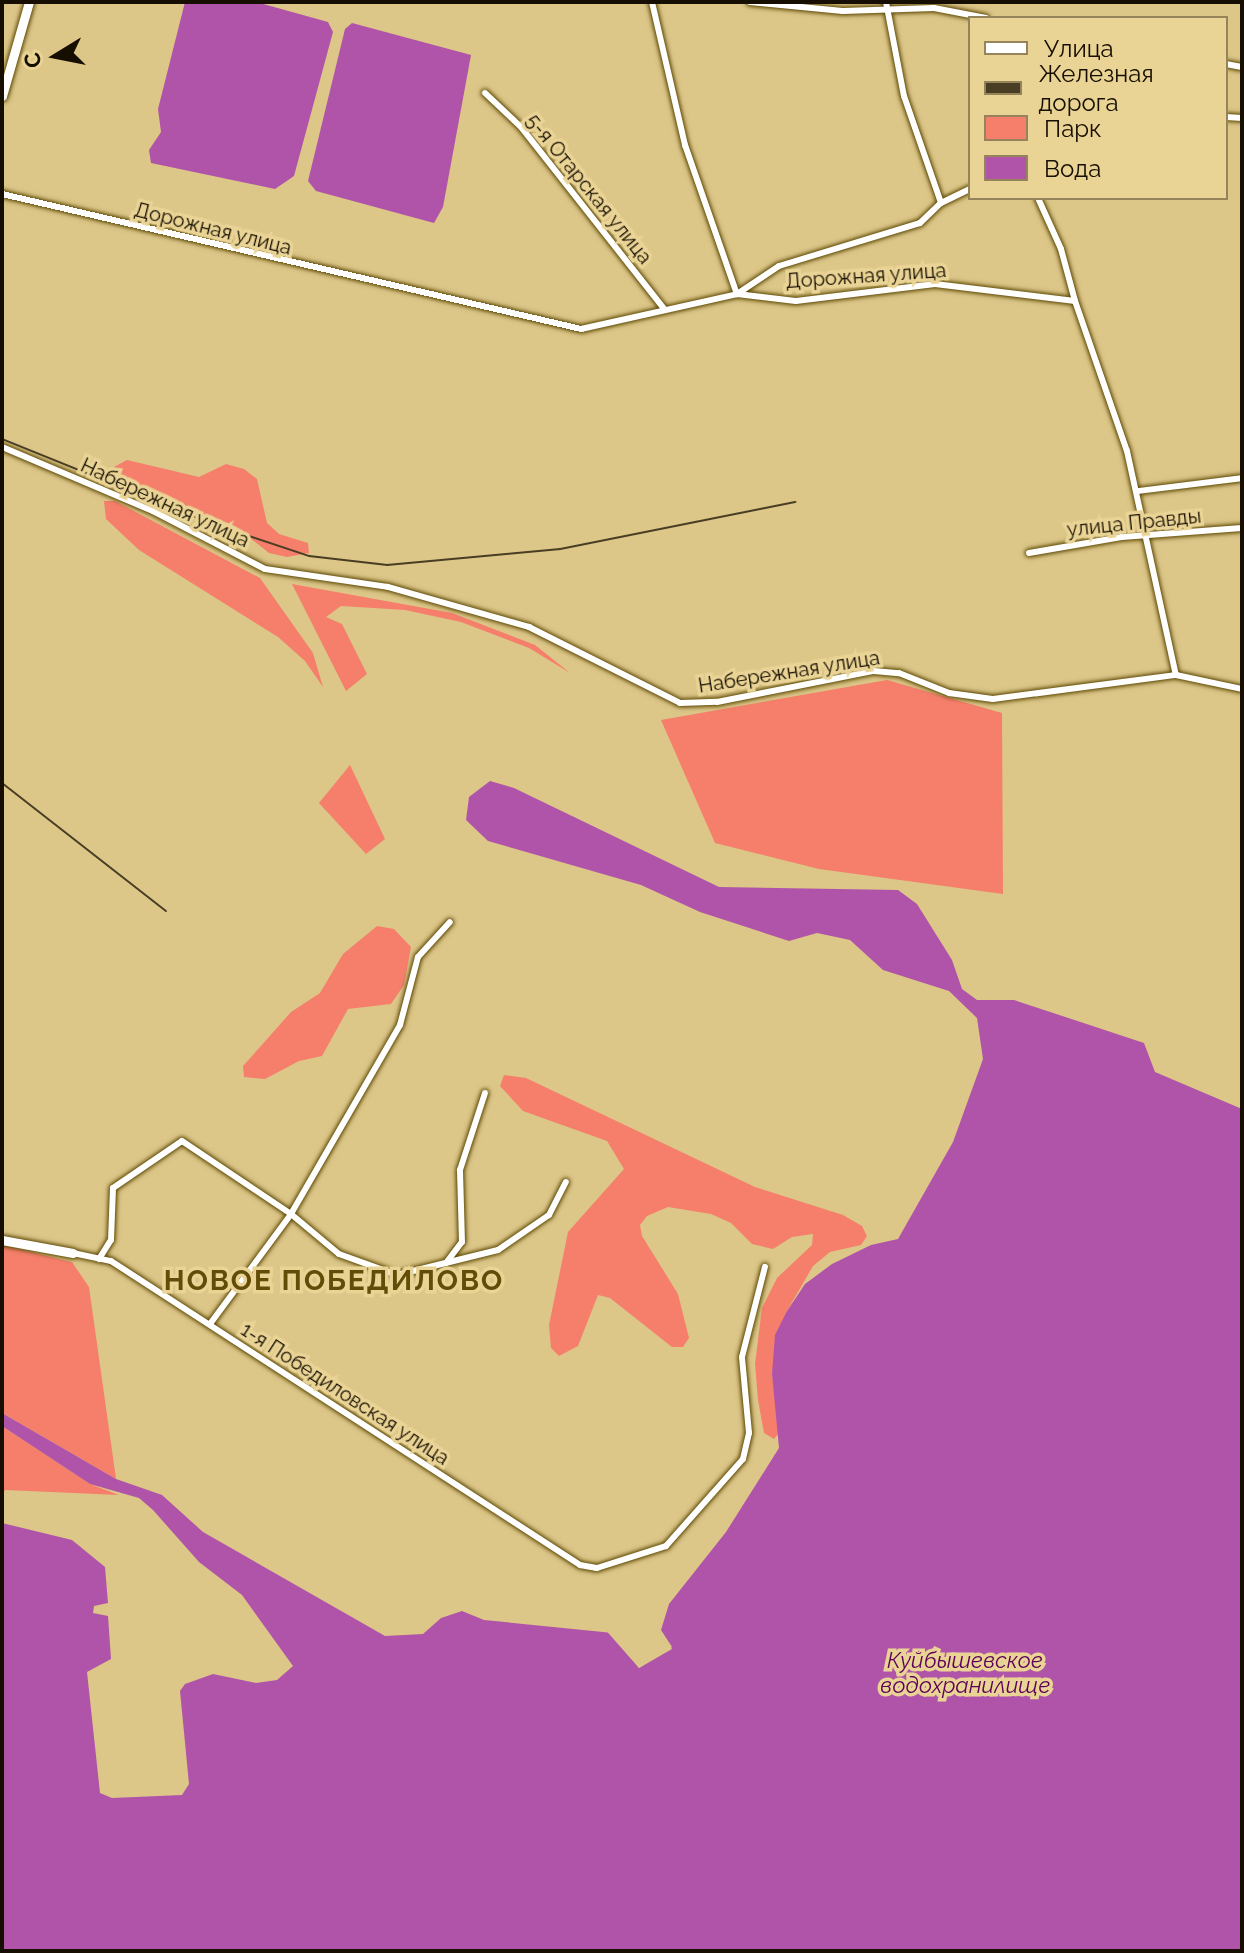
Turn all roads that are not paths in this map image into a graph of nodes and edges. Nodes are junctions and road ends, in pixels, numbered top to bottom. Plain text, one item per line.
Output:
1 (29, 2) edge
2 (652, 2) edge
3 (750, 2) edge
4 (886, 4) edge
5 (976, 16) edge
6 (485, 93) dead end
7 (2, 96) edge
8 (968, 190) edge
9 (2, 194) edge
10 (1039, 200) edge
11 (941, 203) junction
12 (737, 294) junction
13 (1075, 301) junction
14 (664, 309) junction
15 (2, 447) edge
16 (1242, 478) edge
17 (1138, 491) junction
18 (1242, 528) edge
19 (1147, 537) junction
20 (1029, 553) dead end
21 (1176, 675) junction
22 (1242, 689) edge
23 (450, 922) dead end
24 (485, 1093) dead end
25 (566, 1182) dead end
26 (291, 1214) junction
27 (2, 1240) edge
28 (73, 1253) joint
29 (99, 1259) junction
30 (446, 1263) junction
31 (765, 1267) dead end
32 (210, 1324) junction

1 - 7 street
2 - 12 street
3 - 4 street
4 - 5 street
4 - 11 street
6 - 14 street, 5-я Отарская улица
8 - 11 street
9 - 14 street, Дорожная улица
10 - 13 street
11 - 12 street
12 - 13 street, Дорожная улица
12 - 14 street, Дорожная улица
13 - 17 street
15 - 21 street, Набережная улица
16 - 17 street
17 - 19 street
18 - 19 street, улица Правды
19 - 20 street, улица Правды
19 - 21 street
21 - 22 street, Набережная улица
23 - 26 street
24 - 30 street
25 - 30 street
26 - 29 street
26 - 30 street
26 - 32 street
27 - 28 street
28 - 29 street, 1-я Победиловская улица
29 - 32 street, 1-я Победиловская улица
31 - 32 street, 1-я Победиловская улица

